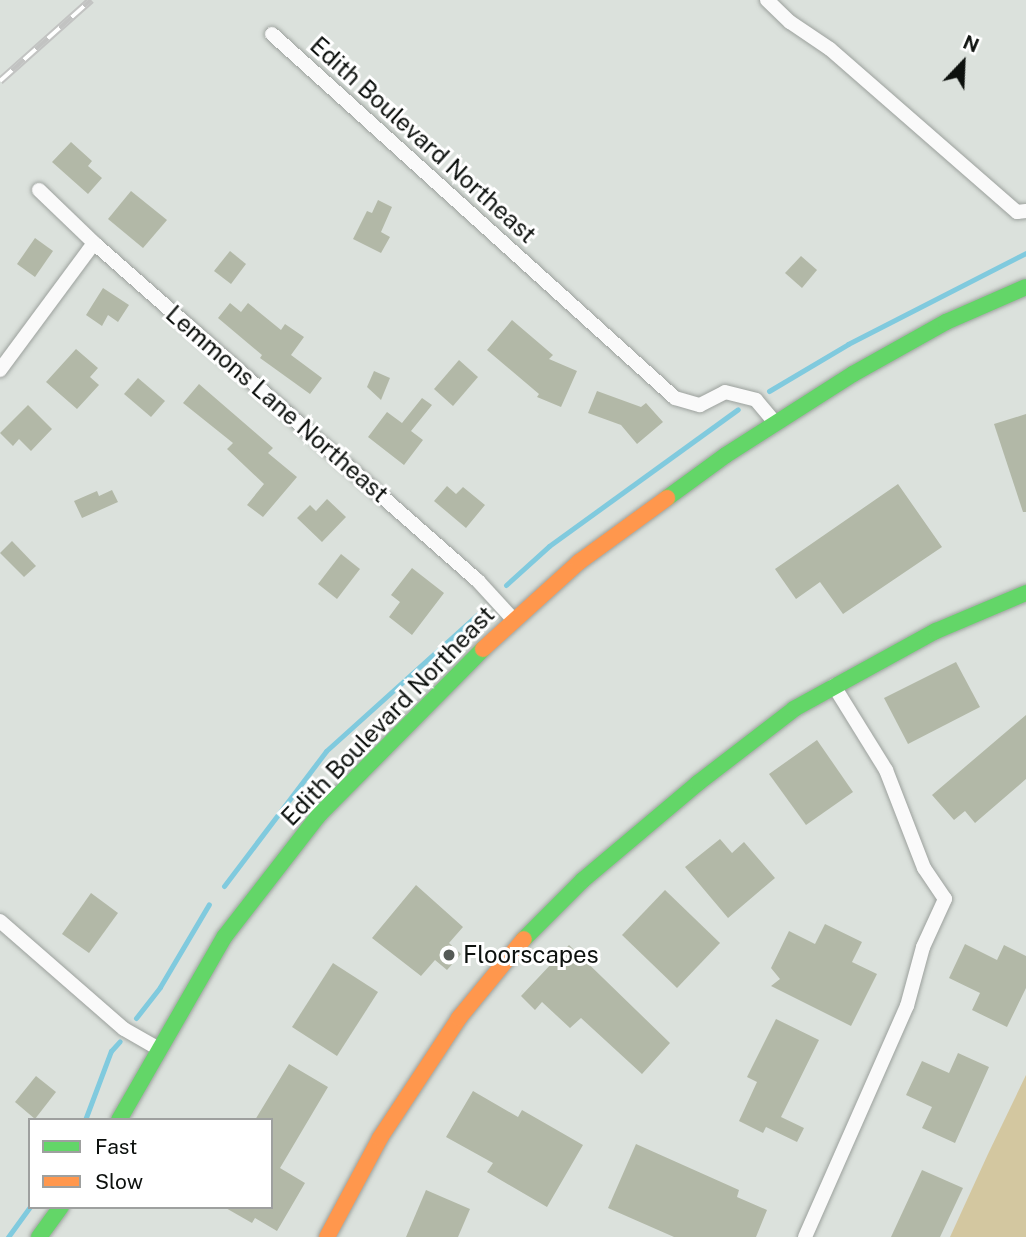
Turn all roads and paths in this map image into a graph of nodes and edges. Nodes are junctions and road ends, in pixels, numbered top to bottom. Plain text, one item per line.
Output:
1 (767, 0) edge
2 (272, 34) dead end
3 (39, 190) dead end
4 (1026, 211) edge
5 (94, 243) junction
6 (1026, 287) edge
7 (0, 370) edge
8 (776, 425) junction
9 (1026, 593) edge
10 (513, 619) junction
11 (834, 686) junction
12 (0, 921) edge
13 (159, 1049) junction
14 (120, 1118) edge
15 (60, 1209) edge
16 (39, 1237) edge
17 (327, 1237) edge
18 (805, 1237) edge

1 - 4 street
2 - 8 street, Edith Boulevard Northeast
3 - 5 street, Lemmons Lane Northeast
5 - 7 street
5 - 10 street, Lemmons Lane Northeast
6 - 8 street, Edith Boulevard Northeast
8 - 10 street, Edith Boulevard Northeast
9 - 11 street
10 - 13 street, Edith Boulevard Northeast
11 - 17 street
11 - 18 street
12 - 13 street
13 - 14 street, Edith Boulevard Northeast
15 - 16 street

